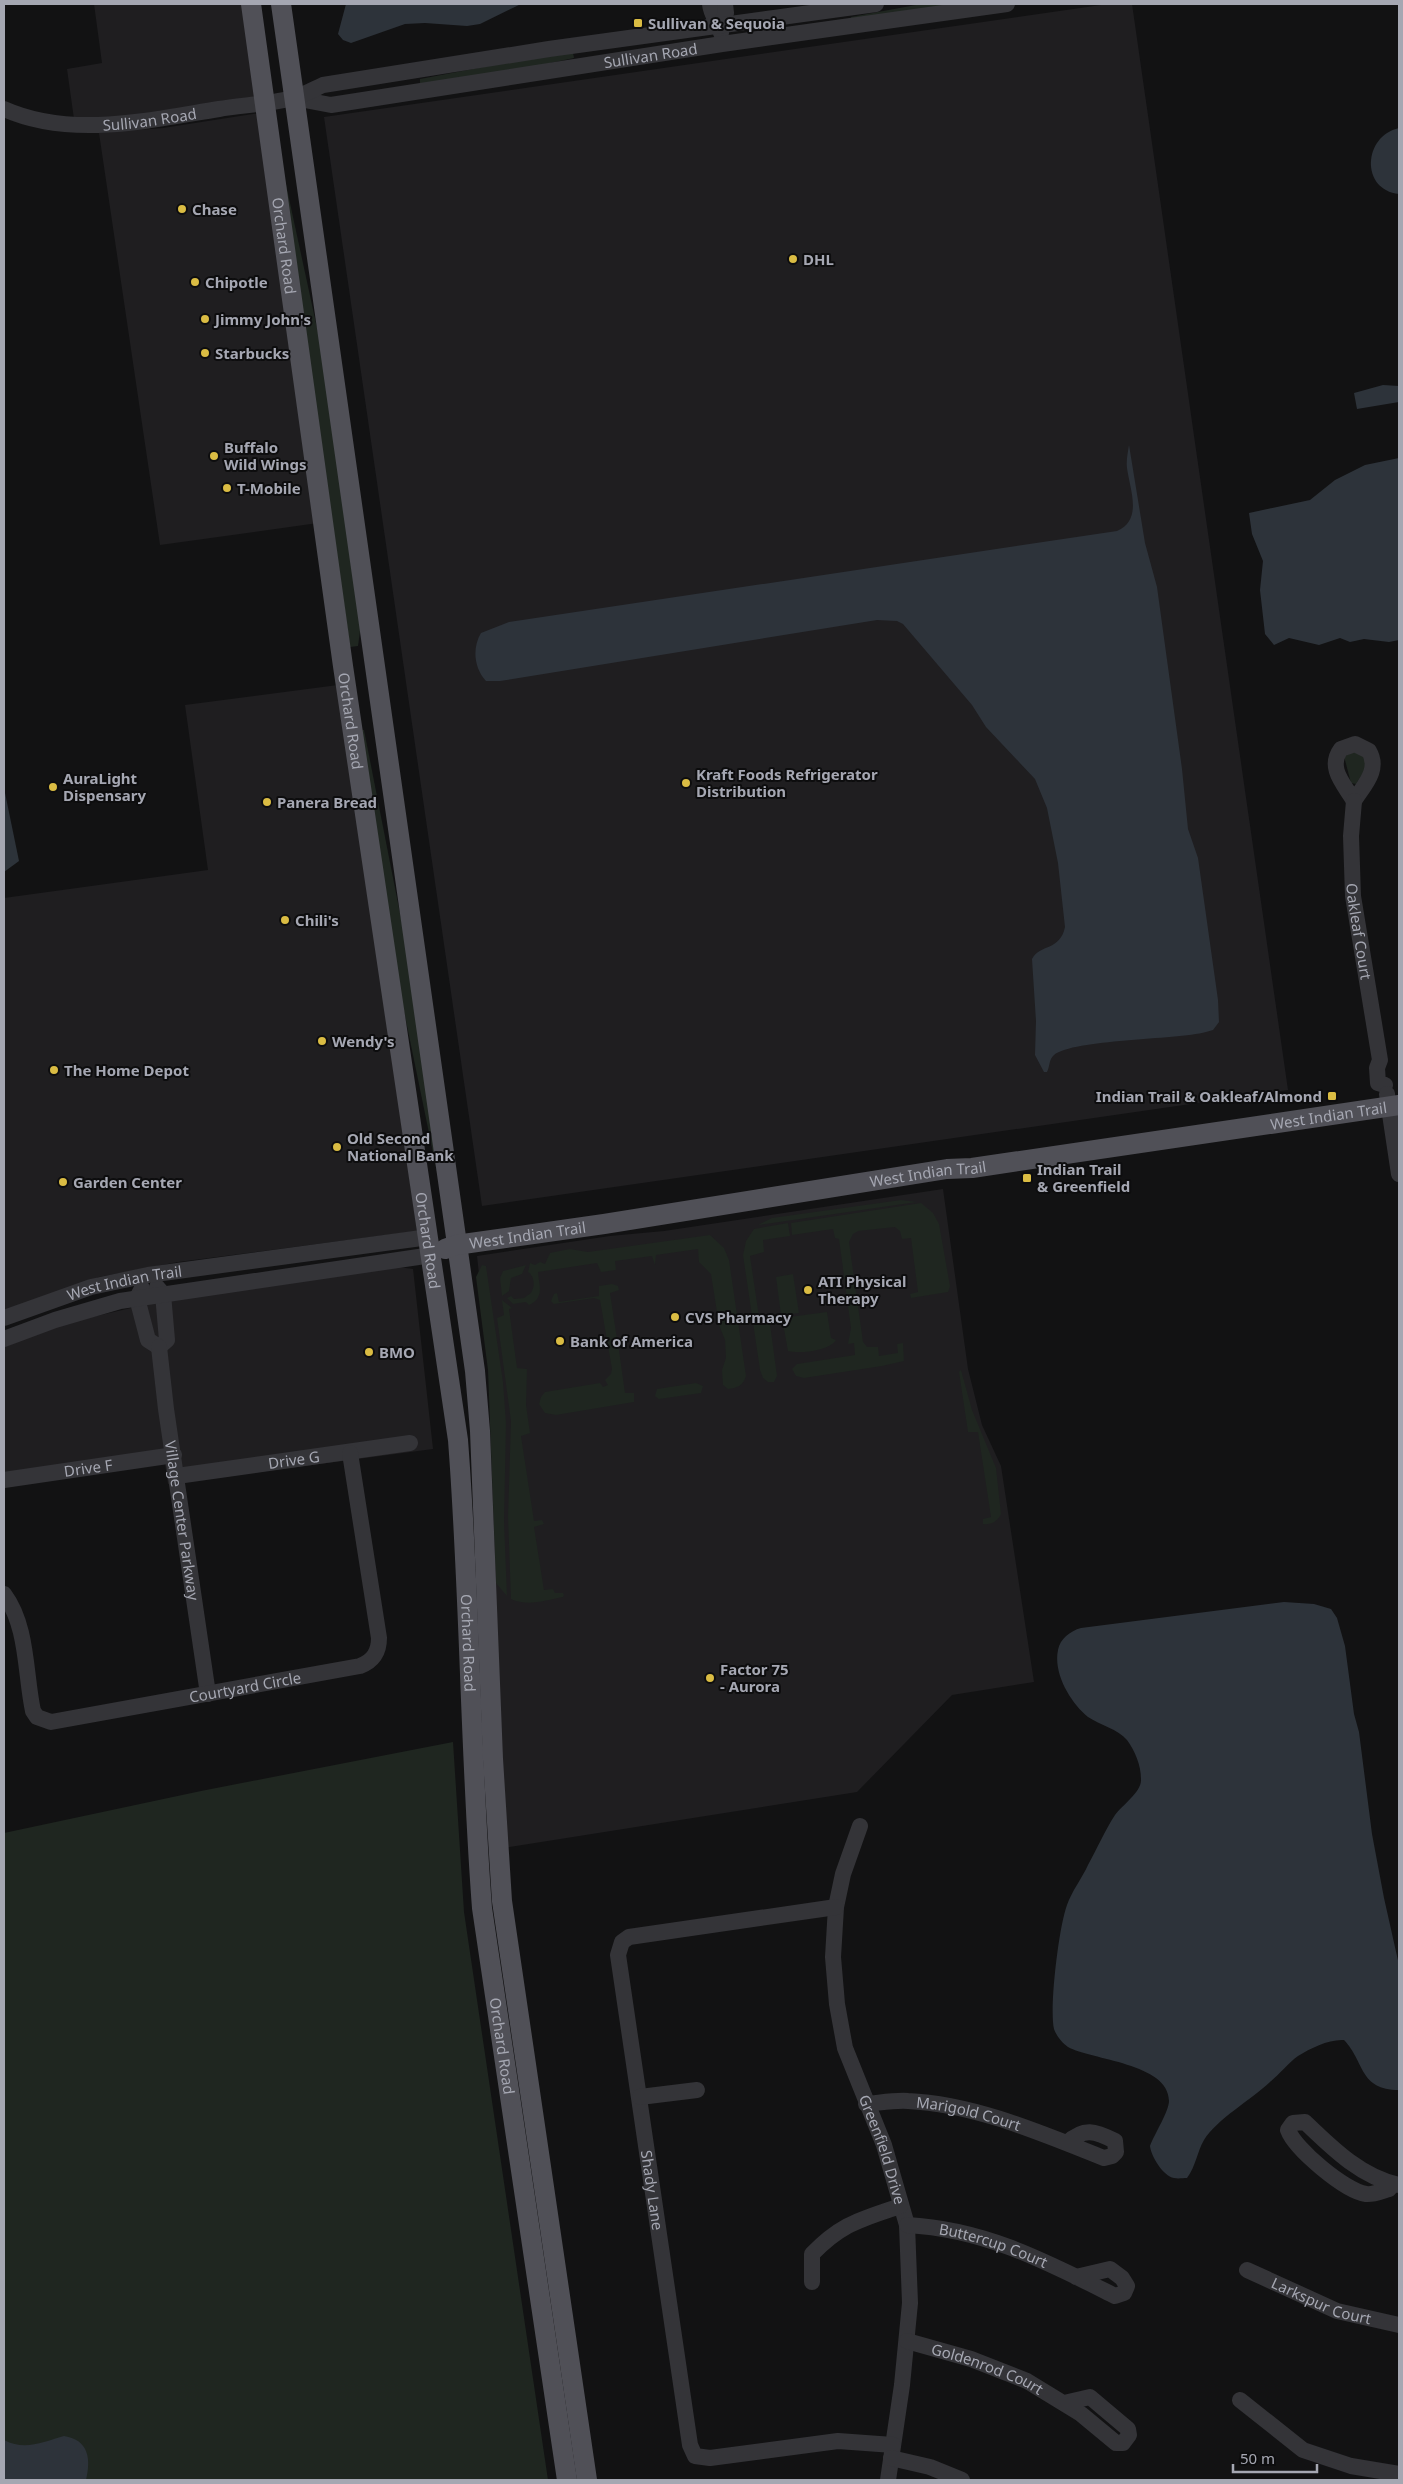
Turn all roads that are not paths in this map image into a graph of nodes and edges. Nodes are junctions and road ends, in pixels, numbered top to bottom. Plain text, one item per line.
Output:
1 (251, 4) edge
2 (281, 4) edge
3 (710, 4) edge
4 (725, 4) edge
5 (876, 4) edge
6 (1007, 4) edge
7 (720, 26) junction
8 (722, 44) junction
9 (294, 98) junction
10 (264, 102) junction
11 (4, 109) edge
12 (1354, 801) dead end
13 (1395, 1105) edge
14 (1399, 1174) edge
15 (456, 1244) junction
16 (430, 1246) junction
17 (148, 1275) junction
18 (163, 1294) junction
19 (137, 1298) junction
20 (4, 1318) edge
21 (4, 1339) edge
22 (159, 1347) junction
23 (410, 1443) dead end
24 (350, 1453) junction
25 (174, 1455) junction
26 (177, 1476) junction
27 (4, 1480) edge
28 (4, 1594) edge
29 (208, 1694) junction
30 (860, 1826) dead end
31 (836, 1907) junction
32 (698, 2090) dead end
33 (640, 2097) junction
34 (866, 2104) junction
35 (1067, 2142) dead end
36 (1396, 2185) edge
37 (900, 2206) junction
38 (907, 2226) junction
39 (1247, 2270) dead end
40 (1076, 2277) dead end
41 (812, 2282) dead end
42 (1399, 2324) edge
43 (907, 2341) junction
44 (1240, 2400) dead end
45 (1064, 2403) dead end
46 (892, 2452) junction
47 (1399, 2474) edge
48 (567, 2480) edge
49 (587, 2480) edge
50 (888, 2480) edge
51 (962, 2480) edge

1 - 10 main road, Orchard Road
2 - 9 main road, Orchard Road
3 - 7 street
4 - 7 street
5 - 7 street, Sullivan Road
6 - 8 street, Sullivan Road
7 - 8 street
7 - 9 street, Sullivan Road
8 - 9 street, Sullivan Road
9 - 10 street, Sullivan Road
9 - 15 main road, Orchard Road
10 - 11 street, Sullivan Road
10 - 16 main road, Orchard Road
12 - 13 street, Oakleaf Court
13 - 14 street, Oakleaf Court
13 - 15 main road, West Indian Trail
15 - 16 main road, West Indian Trail
15 - 49 main road, Orchard Road
16 - 17 street, West Indian Trail
16 - 18 street, West Indian Trail
16 - 48 main road, Orchard Road
17 - 18 street
17 - 19 street
17 - 20 street, West Indian Trail
18 - 19 street, West Indian Trail
18 - 22 street, Village Center Parkway
19 - 21 street, West Indian Trail
19 - 22 street, Village Center Parkway
22 - 25 street, Village Center Parkway
23 - 24 street, Drive G
24 - 26 street, Drive G
24 - 29 street, Courtyard Circle
25 - 26 street, Village Center Parkway
25 - 27 street, Drive F
26 - 29 street, Village Center Parkway
28 - 29 street, Courtyard Circle
30 - 31 street, Greenfield Drive
31 - 33 street, Shady Lane
31 - 34 street, Greenfield Drive
32 - 33 street
33 - 46 street, Shady Lane
34 - 35 street, Marigold Court
34 - 37 street, Greenfield Drive
36 - 36 street
37 - 38 street, Greenfield Drive
37 - 41 street
38 - 40 street, Buttercup Court
38 - 43 street, Greenfield Drive
39 - 42 street, Larkspur Court
43 - 45 street, Goldenrod Court
43 - 46 street, Greenfield Drive
44 - 47 street
46 - 50 street, Greenfield Drive
46 - 51 street

